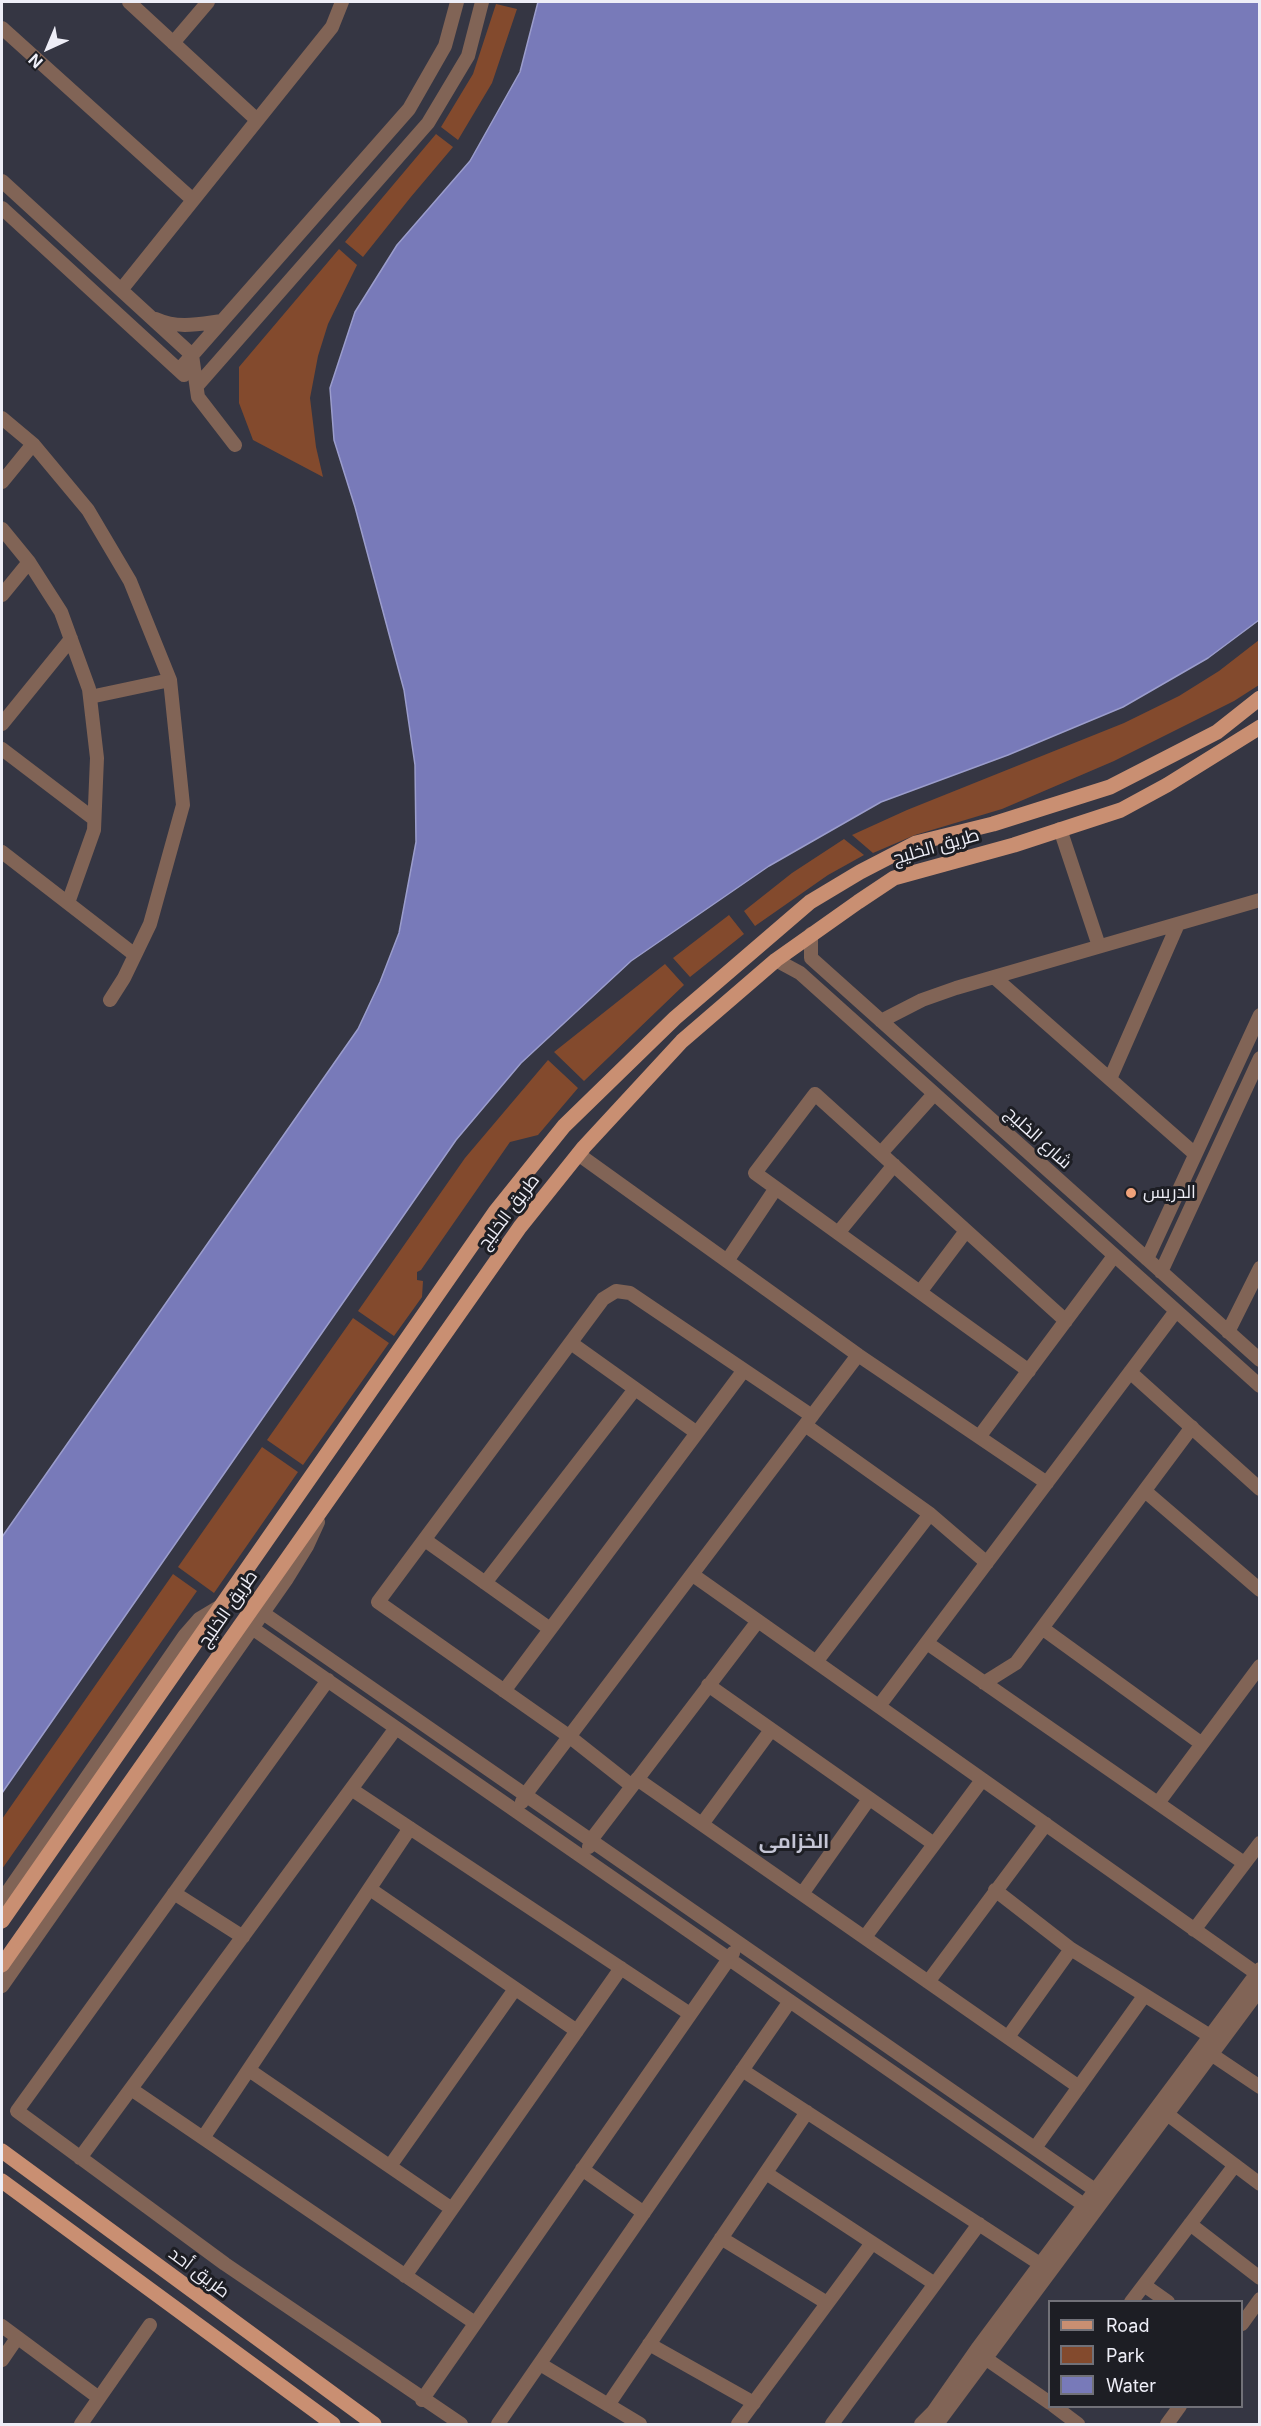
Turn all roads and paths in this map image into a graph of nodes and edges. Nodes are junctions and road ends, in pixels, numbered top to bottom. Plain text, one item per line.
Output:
1 (129, 2) edge
2 (208, 2) edge
3 (342, 2) edge
4 (458, 2) edge
5 (482, 2) edge
6 (2, 28) edge
7 (173, 43) junction
8 (257, 120) junction
9 (2, 182) edge
10 (193, 200) junction
11 (2, 208) edge
12 (121, 290) junction
13 (150, 317) junction
14 (222, 321) junction
15 (192, 355) junction
16 (179, 370) junction
17 (197, 386) junction
18 (2, 418) edge
19 (33, 444) junction
20 (235, 445) dead end
21 (2, 482) edge
22 (2, 529) edge
23 (29, 561) junction
24 (2, 595) edge
25 (71, 639) junction
26 (170, 680) junction
27 (90, 697) junction
28 (1260, 698) edge
29 (2, 724) edge
30 (1260, 727) edge
31 (2, 749) edge
32 (94, 819) junction
33 (1060, 829) junction
34 (2, 852) edge
35 (1260, 900) edge
36 (68, 903) junction
37 (1178, 924) junction
38 (811, 934) junction
39 (1100, 946) junction
40 (135, 955) junction
41 (776, 960) junction
42 (994, 977) junction
43 (110, 1000) dead end
44 (1260, 1015) edge
45 (881, 1021) junction
46 (1260, 1058) edge
47 (1110, 1079) junction
48 (934, 1094) junction
49 (880, 1153) junction
50 (578, 1154) junction
51 (1195, 1154) junction
52 (894, 1165) junction
53 (776, 1188) junction
54 (966, 1231) junction
55 (838, 1233) junction
56 (1114, 1256) junction
57 (1146, 1259) junction
58 (727, 1261) junction
59 (1260, 1268) edge
60 (1161, 1272) junction
61 (920, 1292) junction
62 (1176, 1311) junction
63 (1066, 1320) junction
64 (1228, 1332) junction
65 (571, 1343) junction
66 (858, 1355) junction
67 (1260, 1360) edge
68 (744, 1370) junction
69 (1029, 1371) junction
70 (1130, 1372) junction
71 (1260, 1386) edge
72 (634, 1389) junction
73 (809, 1421) junction
74 (1192, 1427) junction
75 (697, 1433) junction
76 (979, 1437) junction
77 (1047, 1483) junction
78 (1260, 1489) edge
79 (1145, 1491) junction
80 (326, 1504) junction
81 (930, 1514) junction
82 (425, 1540) junction
83 (987, 1563) junction
84 (693, 1575) junction
85 (485, 1583) junction
86 (1260, 1590) edge
87 (221, 1606) junction
88 (263, 1613) junction
89 (758, 1621) junction
90 (252, 1628) junction
91 (1042, 1628) junction
92 (550, 1629) junction
93 (927, 1643) junction
94 (816, 1662) junction
95 (1260, 1666) edge
96 (328, 1680) junction
97 (984, 1683) junction
98 (708, 1685) junction
99 (504, 1691) junction
100 (879, 1707) junction
101 (396, 1728) junction
102 (771, 1730) junction
103 (570, 1737) junction
104 (1202, 1744) junction
105 (982, 1780) junction
106 (634, 1783) junction
107 (351, 1789) junction
108 (525, 1795) junction
109 (869, 1798) junction
110 (1158, 1803) junction
111 (518, 1812) junction
112 (702, 1824) junction
113 (1046, 1824) junction
114 (410, 1828) junction
115 (591, 1840) junction
116 (1260, 1843) edge
117 (934, 1844) junction
118 (585, 1859) junction
119 (1244, 1863) junction
120 (369, 1889) junction
121 (995, 1890) junction
122 (174, 1893) junction
123 (802, 1894) junction
124 (2, 1899) edge
125 (2, 1921) edge
126 (1194, 1930) junction
127 (243, 1937) junction
128 (865, 1937) junction
129 (740, 1943) junction
130 (1071, 1949) junction
131 (729, 1959) junction
132 (2, 1964) edge
133 (621, 1968) junction
134 (1258, 1971) edge
135 (928, 1982) junction
136 (2, 1986) edge
137 (515, 1989) junction
138 (1260, 1989) edge
139 (1144, 1996) junction
140 (790, 2001) junction
141 (837, 2010) junction
142 (690, 2014) junction
143 (577, 2031) junction
144 (1210, 2036) junction
145 (1008, 2037) junction
146 (848, 2042) junction
147 (1211, 2054) junction
148 (249, 2070) junction
149 (742, 2070) junction
150 (1079, 2087) junction
151 (1260, 2087) edge
152 (131, 2089) junction
153 (807, 2112) junction
154 (1167, 2114) junction
155 (203, 2138) junction
156 (2, 2141) edge
157 (1035, 2148) junction
158 (7, 2155) edge
159 (80, 2158) junction
160 (1235, 2165) junction
161 (390, 2166) junction
162 (582, 2169) junction
163 (766, 2173) junction
164 (2, 2181) edge
165 (1260, 2184) edge
166 (1100, 2193) junction
167 (452, 2209) junction
168 (1089, 2209) junction
169 (644, 2213) junction
170 (979, 2224) junction
171 (1190, 2224) junction
172 (721, 2238) junction
173 (872, 2243) junction
174 (1040, 2264) junction
175 (405, 2276) junction
176 (1260, 2278) edge
177 (935, 2284) junction
178 (1144, 2285) junction
179 (1132, 2300) edge
180 (1166, 2300) edge
181 (1260, 2300) edge
182 (827, 2303) junction
183 (475, 2323) junction
184 (1243, 2323) edge
185 (150, 2325) dead end
186 (2, 2326) edge
187 (17, 2338) junction
188 (649, 2344) junction
189 (985, 2358) junction
190 (2, 2360) edge
191 (540, 2364) junction
192 (99, 2398) junction
193 (422, 2400) junction
194 (1048, 2402) edge
195 (754, 2403) junction
196 (608, 2405) junction
197 (1057, 2408) edge
198 (1177, 2408) edge
199 (943, 2423) edge
200 (81, 2424) edge
201 (333, 2424) edge
202 (374, 2424) edge
203 (461, 2424) edge
204 (498, 2424) edge
205 (640, 2424) edge
206 (738, 2424) edge
207 (832, 2424) edge
208 (921, 2424) edge
209 (1078, 2424) edge
210 (1167, 2424) edge

1 - 7 street
2 - 7 street
3 - 8 street
4 - 14 street
5 - 17 street
6 - 10 street
7 - 8 street
8 - 10 street
9 - 12 street
10 - 12 street
11 - 16 street
12 - 13 street
13 - 14 street
13 - 15 street
14 - 15 street
15 - 16 street
15 - 17 street
16 - 17 street
17 - 20 street
18 - 19 street
19 - 21 street
19 - 26 street
22 - 23 street
23 - 24 street
23 - 25 street
25 - 27 street
25 - 29 street
26 - 27 street
26 - 40 street
27 - 32 street
28 - 87 main road, طريق الخليج
30 - 33 main road, طريق الخليج
31 - 32 street
32 - 36 street
33 - 38 main road, طريق الخليج
33 - 39 street
34 - 36 street
35 - 37 street
36 - 40 street
37 - 39 street
37 - 47 street
38 - 41 main road, طريق الخليج
38 - 45 street, شارع الخليج
39 - 42 street
40 - 43 street
41 - 48 street
41 - 50 main road, طريق الخليج
42 - 45 street
42 - 47 street
44 - 51 street
45 - 57 street, شارع الخليج
46 - 60 street
47 - 51 street
48 - 49 street
48 - 56 street
49 - 52 street
49 - 53 street
50 - 58 street
50 - 80 main road, طريق الخليج
51 - 57 street
52 - 54 street
52 - 55 street
53 - 55 street
53 - 58 street
54 - 61 street
54 - 63 street
55 - 61 street
56 - 62 street
56 - 63 street
57 - 60 street, شارع الخليج
58 - 66 street
59 - 64 street
60 - 64 street, شارع الخليج
61 - 69 street
62 - 70 street
62 - 71 street
63 - 69 street
64 - 67 street, شارع الخليج
65 - 68 street
65 - 72 street
65 - 82 street
66 - 73 street
66 - 76 street
68 - 73 street
68 - 75 street
69 - 76 street
70 - 74 street
70 - 77 street
72 - 75 street
72 - 85 street
73 - 81 street
73 - 84 street
74 - 78 street
74 - 79 street
75 - 92 street
76 - 77 street
77 - 83 street
79 - 86 street
79 - 91 street
80 - 88 street
80 - 132 main road, طريق الخليج
81 - 83 street
81 - 94 street
82 - 85 street
82 - 99 street
83 - 93 street
84 - 89 street
84 - 103 street
85 - 92 street
87 - 124 street
87 - 125 main road, طريق الخليج
88 - 90 street
88 - 108 street
89 - 94 street
89 - 98 street
90 - 96 street
90 - 136 street
91 - 97 street
91 - 104 street
92 - 99 street
93 - 97 street
93 - 100 street
94 - 100 street
95 - 104 street
96 - 101 street
96 - 122 street
97 - 110 street
98 - 102 street
98 - 106 street
99 - 103 street
100 - 105 street
101 - 107 street
101 - 111 street
102 - 109 street
102 - 112 street
103 - 106 street
103 - 108 street
104 - 110 street
105 - 113 street
105 - 117 street
106 - 112 street
106 - 115 street
107 - 114 street
107 - 127 street
108 - 111 street
108 - 115 street
109 - 117 street
109 - 123 street
110 - 119 street
111 - 118 street
112 - 123 street
113 - 121 street
113 - 126 street
114 - 120 street
114 - 133 street
115 - 118 street
115 - 129 street
116 - 119 street
117 - 128 street
118 - 131 street
119 - 126 street
120 - 137 street
120 - 148 street
121 - 130 street
121 - 135 street
122 - 127 street
122 - 159 street
123 - 128 street
126 - 134 street
127 - 152 street
128 - 135 street
129 - 131 street
129 - 141 street
130 - 139 street
130 - 145 street
131 - 140 street
131 - 142 street
133 - 142 street
133 - 143 street
134 - 144 street
135 - 145 street
137 - 143 street
137 - 161 street
138 - 147 street
139 - 144 street
139 - 150 street
140 - 146 street
140 - 149 street
141 - 146 street
141 - 157 street
142 - 162 street
143 - 167 street
144 - 166 street
145 - 150 street
146 - 168 street
147 - 151 street
147 - 154 street
148 - 155 street
148 - 161 street
149 - 153 street
149 - 169 street
150 - 157 street
152 - 155 street
152 - 159 street
153 - 163 street
153 - 170 street
154 - 160 street
154 - 166 street
155 - 175 street
156 - 158 main road
157 - 166 street
158 - 202 main road, طريق أحد
159 - 193 street
160 - 165 street
160 - 171 street
161 - 167 street
162 - 169 street
162 - 183 street
163 - 172 street
163 - 173 street
164 - 201 main road
166 - 168 street
167 - 175 street
168 - 174 street
168 - 189 street
169 - 191 street
170 - 174 street
170 - 177 street
171 - 176 street
171 - 178 street
172 - 182 street
172 - 188 street
173 - 177 street
173 - 182 street
174 - 208 street
175 - 183 street
177 - 207 street
178 - 179 street
178 - 180 street
181 - 184 street
182 - 195 street
183 - 193 street
185 - 192 street
186 - 187 street
187 - 190 street
187 - 192 street
188 - 195 street
188 - 196 street
189 - 194 street
189 - 199 street
191 - 196 street
191 - 204 street
192 - 200 street
193 - 203 street
195 - 206 street
196 - 205 street
197 - 209 street
198 - 210 street

